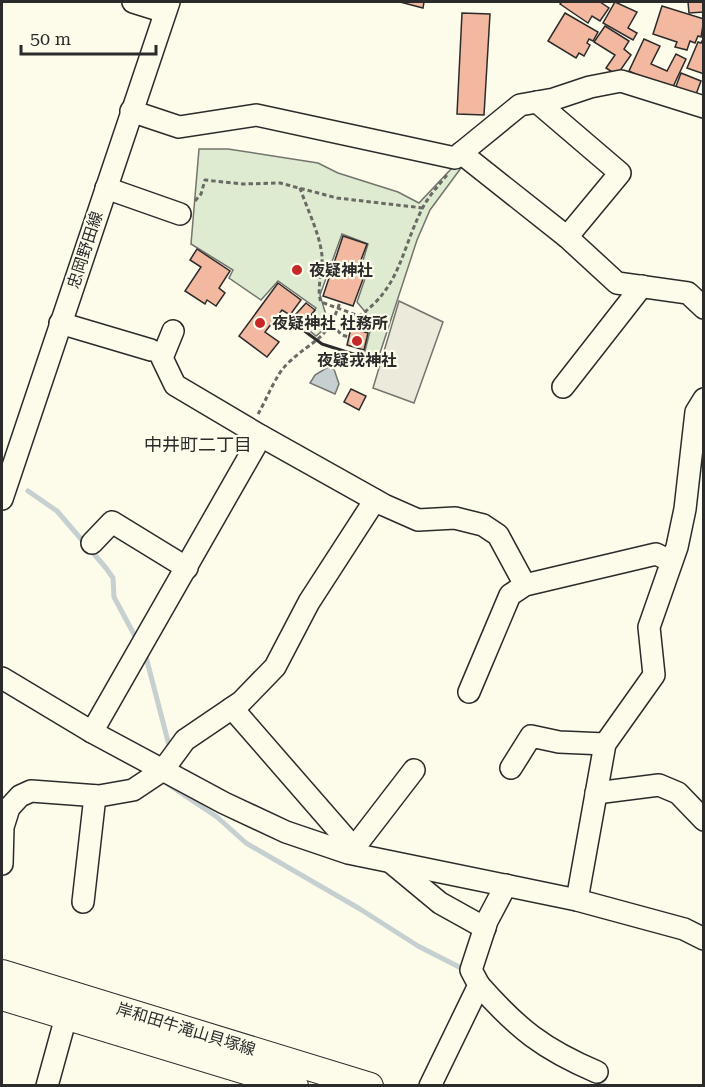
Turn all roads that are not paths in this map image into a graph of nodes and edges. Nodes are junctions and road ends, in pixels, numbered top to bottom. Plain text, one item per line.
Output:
1 (133, 2) edge
2 (167, 7) edge
3 (537, 102) junction
4 (704, 107) edge
5 (131, 111) junction
6 (461, 153) junction
7 (106, 188) junction
8 (180, 214) road end
9 (567, 237) junction
10 (642, 286) junction
11 (704, 308) edge
12 (60, 323) junction
13 (173, 331) dead end
14 (151, 350) dead end
15 (563, 387) dead end
16 (704, 399) edge
17 (261, 436) junction
18 (2, 499) edge
19 (375, 500) junction
20 (694, 511) edge
21 (92, 543) dead end
22 (671, 561) junction
23 (187, 568) junction
24 (525, 585) junction
25 (2, 678) edge
26 (469, 692) dead end
27 (232, 708) junction
28 (92, 732) junction
29 (605, 744) junction
30 (511, 768) dead end
31 (163, 770) junction
32 (414, 770) dead end
33 (596, 793) junction
34 (95, 796) junction
35 (704, 820) edge
36 (357, 852) junction
37 (391, 862) junction
38 (2, 864) edge
39 (506, 885) junction
40 (577, 900) junction
41 (83, 902) dead end
42 (485, 928) junction
43 (700, 932) edge
44 (2, 973) edge
45 (479, 985) junction
46 (2, 998) edge
47 (66, 1017) junction
48 (597, 1072) dead end
49 (47, 1086) edge
50 (295, 1086) edge
51 (370, 1086) edge
52 (430, 1086) edge

1 - 2 street
2 - 5 street, 忠岡野田線
3 - 4 street
3 - 6 street
3 - 9 street
5 - 6 street
5 - 7 street, 忠岡野田線
6 - 9 street
7 - 8 street
7 - 12 street, 忠岡野田線
9 - 10 street
10 - 11 street
10 - 15 street
12 - 14 street
12 - 18 street, 忠岡野田線
13 - 17 street
16 - 20 street
17 - 19 street
17 - 23 street
19 - 24 street
19 - 27 street
20 - 22 street
21 - 23 street
22 - 24 street
22 - 29 street
23 - 28 street
24 - 26 street
25 - 28 street
27 - 31 street
27 - 36 street
28 - 31 street
29 - 30 street
29 - 33 street
31 - 34 street
31 - 36 street
32 - 36 street
33 - 35 street
33 - 40 street
34 - 38 street
34 - 41 street
36 - 37 street
37 - 39 street
37 - 42 street
39 - 40 street
39 - 42 street
40 - 43 street
42 - 45 street
44 - 51 main road, 岸和田牛滝山貝塚線
45 - 48 street
45 - 52 street
46 - 47 main road, 岸和田牛滝山貝塚線
47 - 49 street
47 - 50 main road, 岸和田牛滝山貝塚線

